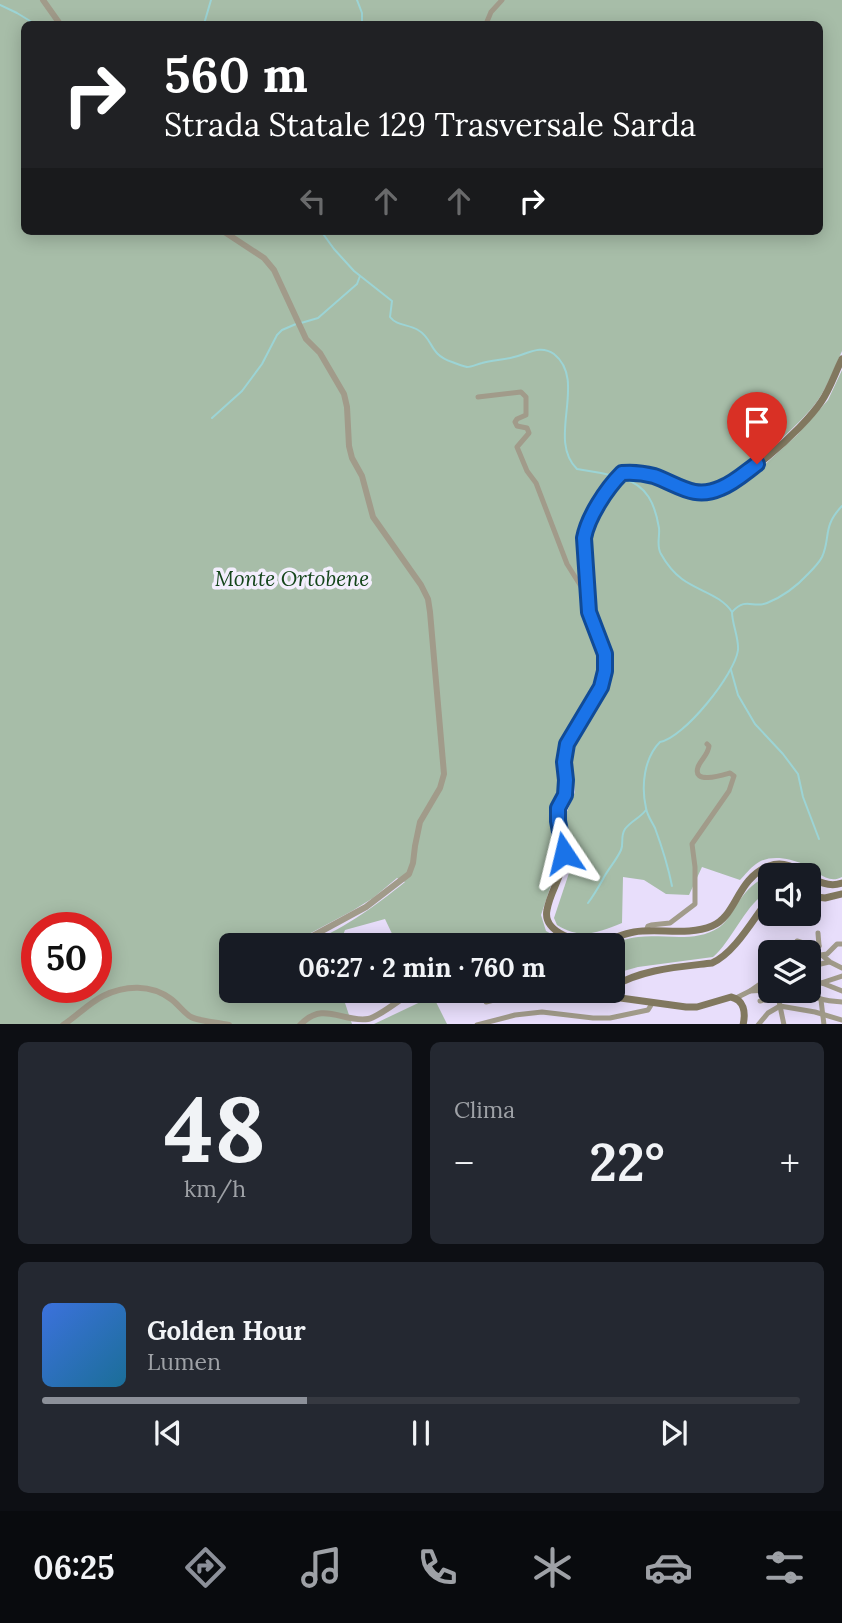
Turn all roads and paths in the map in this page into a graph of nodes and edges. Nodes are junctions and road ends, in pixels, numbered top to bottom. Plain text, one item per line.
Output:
1 (43, 0) edge
2 (502, 0) edge
3 (58, 21) edge
4 (487, 21) edge
5 (229, 235) edge
6 (842, 359) edge
7 (478, 397) dead end
8 (587, 596) junction
9 (707, 744) dead end
10 (842, 883) edge
11 (841, 896) edge
12 (821, 898) edge
13 (758, 913) edge
14 (646, 931) junction
15 (318, 933) edge
16 (818, 933) dead end
17 (819, 940) edge
18 (842, 944) edge
19 (835, 948) junction
20 (821, 953) edge
21 (842, 953) edge
22 (822, 956) junction
23 (830, 962) junction
24 (821, 964) edge
25 (842, 968) edge
26 (842, 976) edge
27 (625, 981) edge
28 (822, 983) joint
29 (758, 986) edge
30 (750, 991) junction
31 (758, 991) edge
32 (842, 991) edge
33 (625, 995) edge
34 (736, 998) junction
35 (821, 1000) joint
36 (653, 1002) junction
37 (842, 1002) edge
38 (395, 1003) edge
39 (779, 1003) edge
40 (780, 1006) junction
41 (822, 1015) junction
42 (508, 1017) junction
43 (842, 1020) edge
44 (370, 1022) edge
45 (63, 1024) edge
46 (229, 1024) edge
47 (300, 1024) edge
48 (477, 1024) edge
49 (510, 1024) edge
50 (743, 1024) edge
51 (758, 1024) edge
52 (784, 1024) edge
53 (824, 1024) edge

1 - 3 street
2 - 4 street
5 - 15 street
6 - 8 main road
7 - 8 street
8 - 14 main road
9 - 14 street
10 - 14 main road
11 - 12 main road
13 - 27 main road
16 - 17 street
18 - 19 street
19 - 21 street
19 - 22 street
20 - 22 street
22 - 23 street
23 - 24 street
23 - 25 street
26 - 28 street
28 - 32 street
29 - 30 street
30 - 31 street
30 - 34 street
33 - 36 main road
34 - 36 main road
34 - 50 main road
35 - 37 street
35 - 41 street
36 - 42 street
38 - 44 street
39 - 40 street
40 - 41 street
40 - 51 street
40 - 52 street
41 - 43 street
41 - 53 street
42 - 48 street
42 - 49 street
44 - 47 street
45 - 46 street

